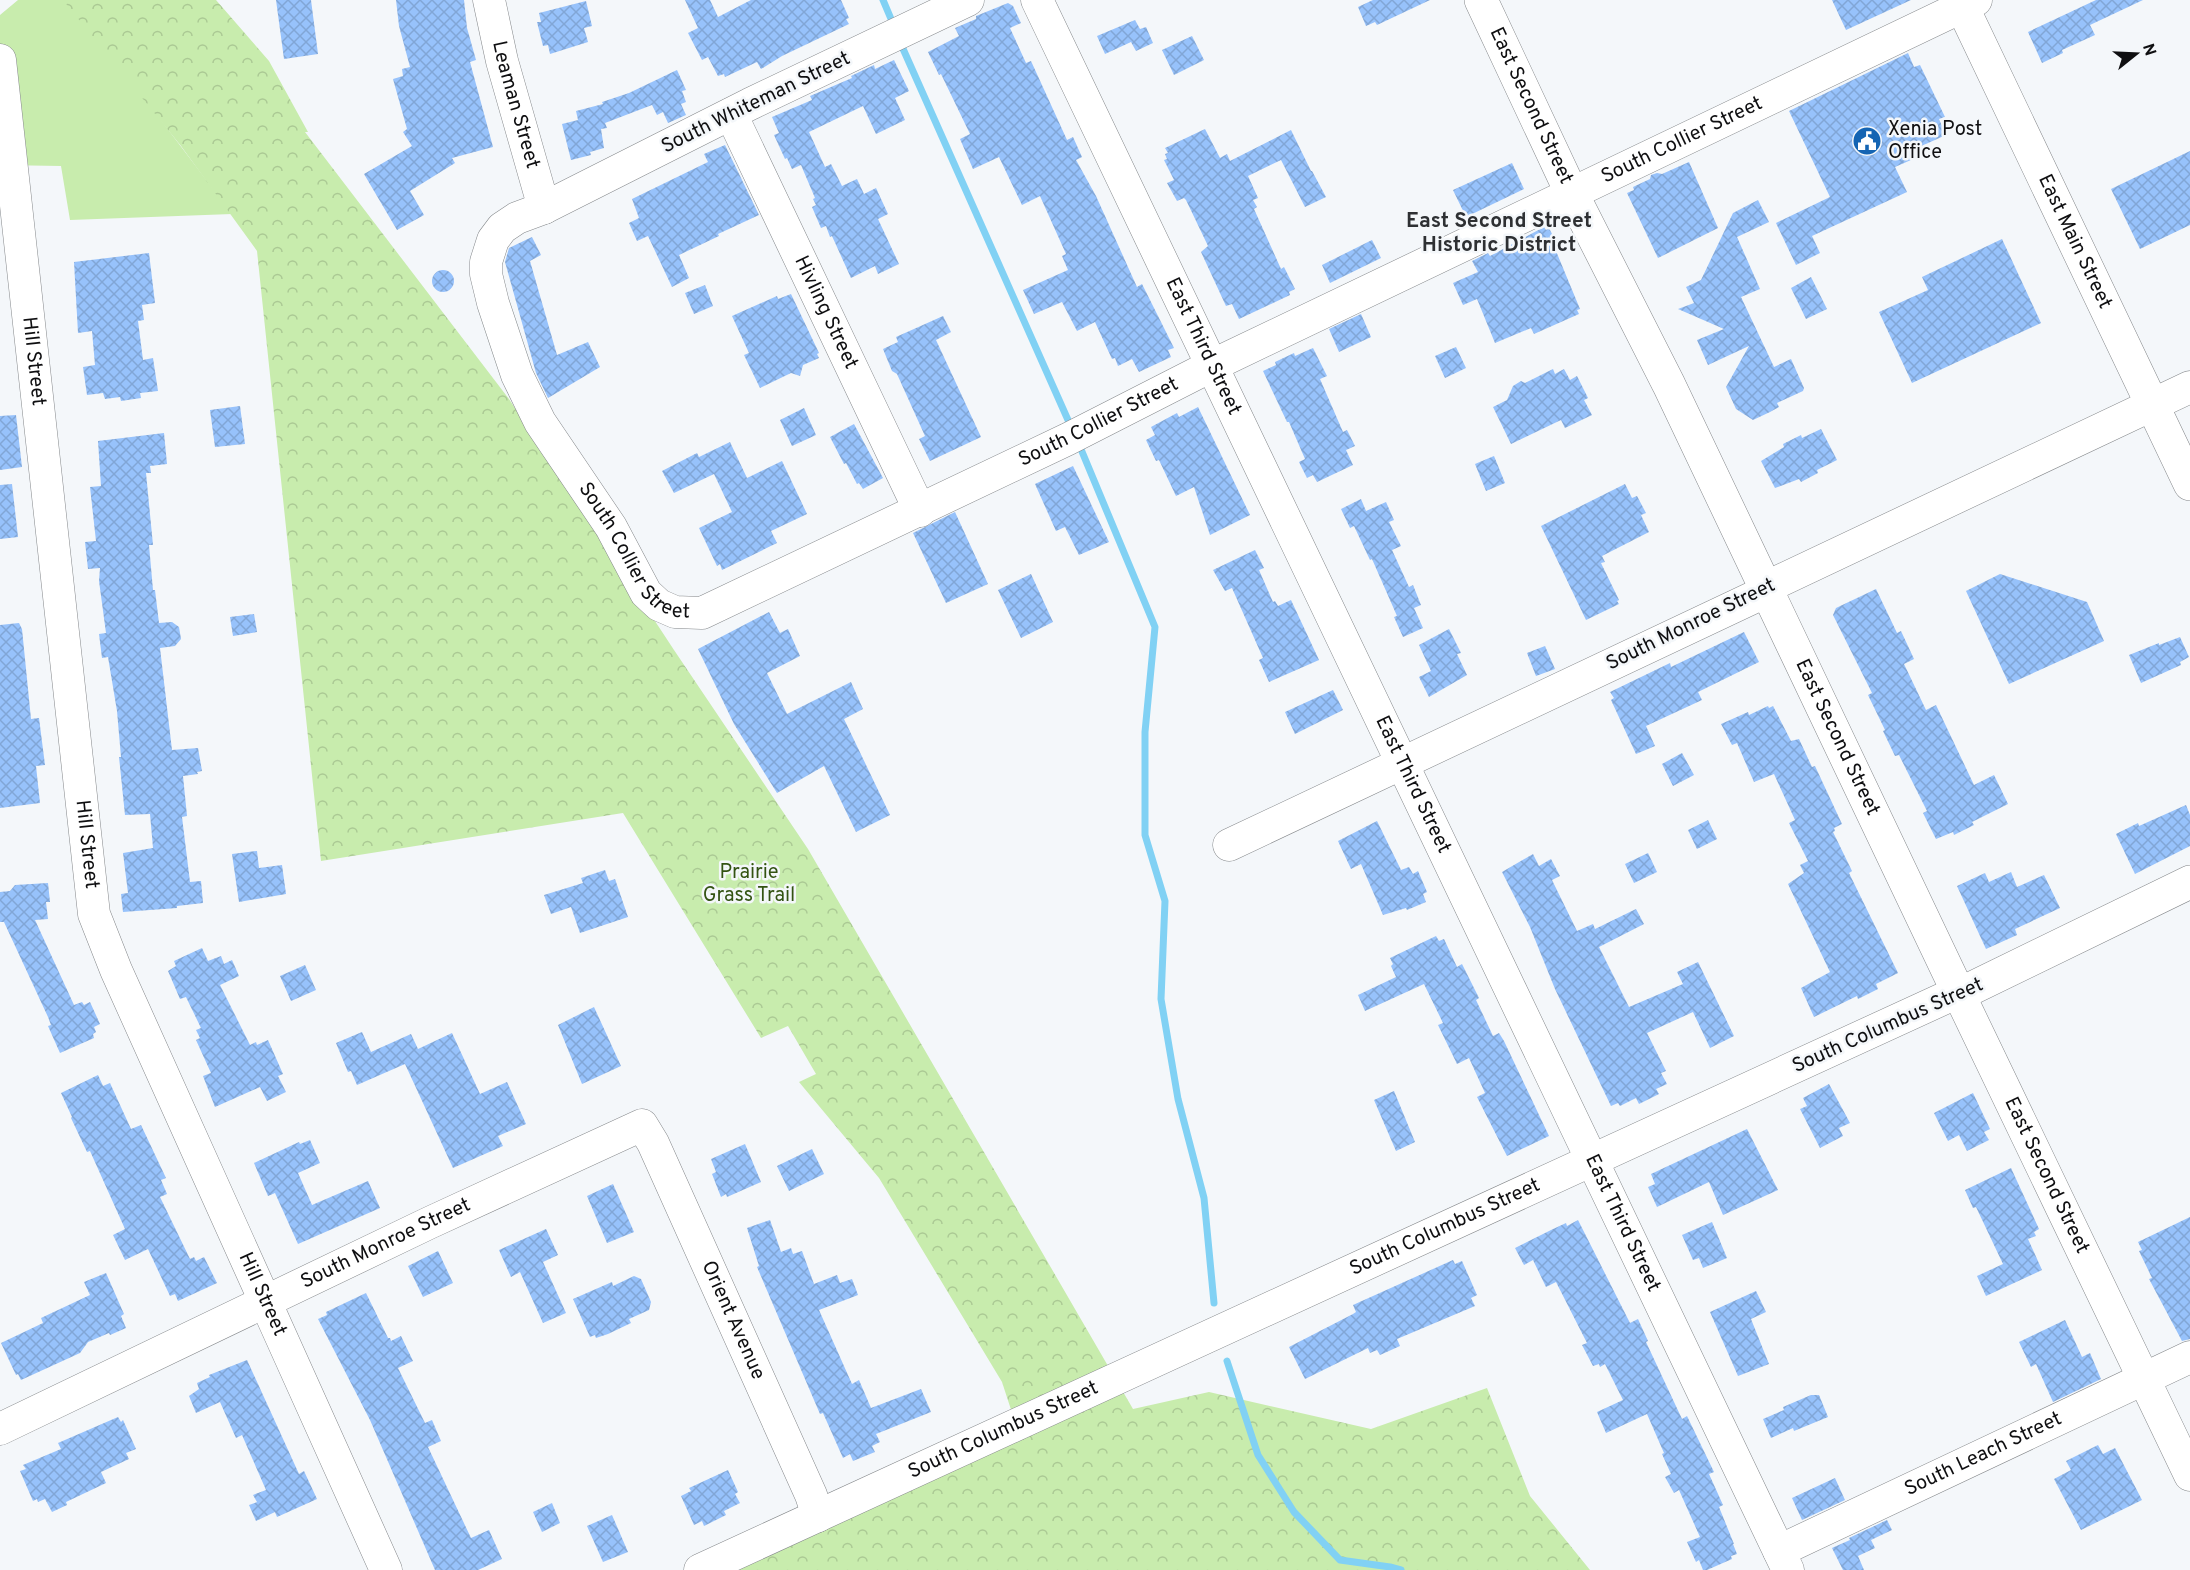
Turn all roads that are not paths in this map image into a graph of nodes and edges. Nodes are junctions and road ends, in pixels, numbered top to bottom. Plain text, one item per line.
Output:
1 (489, 0) edge
2 (968, 0) edge
3 (1037, 0) edge
4 (1481, 0) edge
5 (1965, 2) edge
6 (0, 60) edge
7 (731, 114) junction
8 (1571, 192) junction
9 (544, 208) junction
10 (1213, 364) junction
11 (2190, 387) edge
12 (2152, 404) junction
13 (2190, 484) edge
14 (920, 511) junction
15 (1767, 591) junction
16 (1403, 763) junction
17 (1229, 845) dead end
18 (2190, 882) edge
19 (1958, 992) junction
20 (642, 1125) joint
21 (1592, 1161) junction
22 (266, 1302) junction
23 (2190, 1357) edge
24 (2144, 1380) junction
25 (0, 1429) edge
26 (2190, 1475) edge
27 (818, 1516) junction
28 (1783, 1561) edge
29 (386, 1570) edge
30 (700, 1570) edge

1 - 9 street, Leaman Street
2 - 7 street, South Whiteman Street
3 - 10 street, East Third Street
4 - 8 main road, East Second Street
5 - 8 street, South Collier Street
5 - 12 main road, East Main Street
6 - 22 street, Hill Street
7 - 9 street, South Whiteman Street
7 - 14 street, Hivling Street
8 - 10 street, South Collier Street
8 - 15 main road, East Second Street
9 - 14 street, South Collier Street
10 - 14 street, South Collier Street
10 - 16 street, East Third Street
11 - 12 street, South Monroe Street
12 - 13 main road, East Main Street
12 - 15 street, South Monroe Street
15 - 16 street, South Monroe Street
15 - 19 main road, East Second Street
16 - 17 street, South Monroe Street
16 - 21 street, East Third Street
18 - 19 main road, South Columbus Street
19 - 21 street, South Columbus Street
19 - 24 street, East Second Street
20 - 22 street, South Monroe Street
20 - 27 street, Orient Avenue
21 - 27 street, South Columbus Street
21 - 28 street, East Third Street
22 - 25 street, South Monroe Street
22 - 29 street, Hill Street
23 - 24 street, South Leach Street
24 - 26 street, East Second Street
24 - 28 street, South Leach Street
27 - 30 street, South Columbus Street

